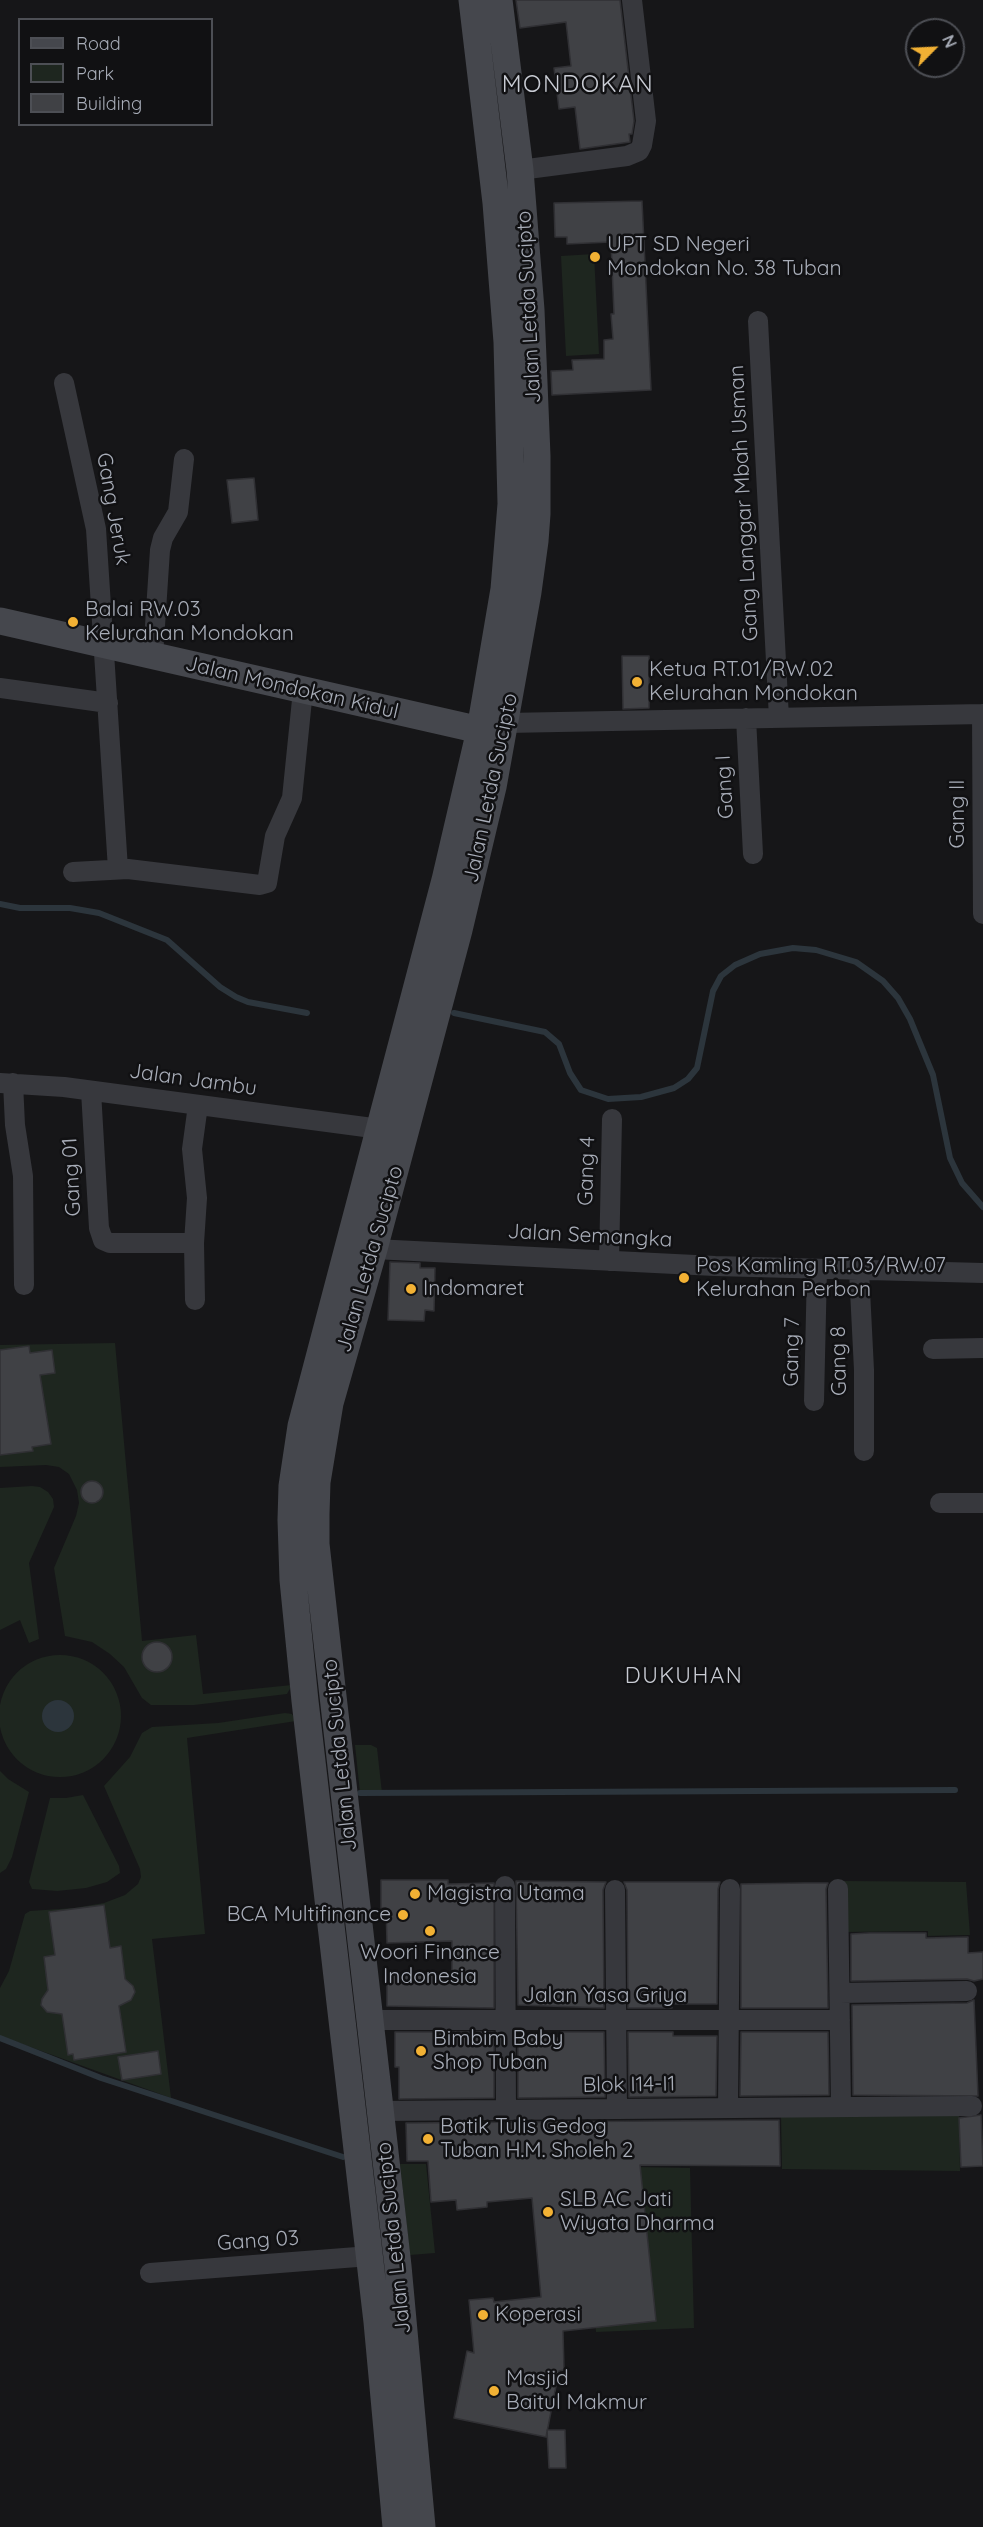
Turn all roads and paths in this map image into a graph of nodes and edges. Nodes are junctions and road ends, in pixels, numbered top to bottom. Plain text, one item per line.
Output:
1 (472, 0) edge
2 (499, 0) edge
3 (632, 0) edge
4 (520, 170) junction
5 (758, 321) dead end
6 (64, 383) dead end
7 (184, 459) dead end
8 (520, 558) junction
9 (0, 621) edge
10 (104, 645) junction
11 (153, 656) junction
12 (0, 688) edge
13 (303, 690) junction
14 (108, 703) junction
15 (982, 714) edge
16 (746, 718) junction
17 (779, 718) junction
18 (506, 723) junction
19 (480, 730) junction
20 (753, 854) dead end
21 (118, 869) junction
22 (73, 872) dead end
23 (983, 914) edge
24 (441, 948) junction
25 (6, 1083) edge
26 (91, 1091) junction
27 (198, 1105) junction
28 (612, 1119) dead end
29 (380, 1129) junction
30 (194, 1244) junction
31 (363, 1259) junction
32 (609, 1261) junction
33 (817, 1269) junction
34 (859, 1270) junction
35 (983, 1273) edge
36 (24, 1285) dead end
37 (195, 1300) dead end
38 (983, 1348) edge
39 (933, 1349) dead end
40 (814, 1401) dead end
41 (864, 1451) dead end
42 (940, 1503) dead end
43 (983, 1503) edge
44 (333, 1696) junction
45 (305, 1701) junction
46 (506, 1886) dead end
47 (730, 1889) dead end
48 (838, 1889) dead end
49 (615, 1890) dead end
50 (967, 1991) dead end
51 (840, 1993) junction
52 (370, 2020) junction
53 (506, 2020) junction
54 (616, 2020) junction
55 (729, 2020) junction
56 (840, 2020) junction
57 (972, 2106) dead end
58 (842, 2107) junction
59 (728, 2108) junction
60 (617, 2109) junction
61 (506, 2110) junction
62 (380, 2111) junction
63 (373, 2167) junction
64 (370, 2256) junction
65 (150, 2272) dead end
66 (396, 2527) edge
67 (422, 2527) edge

1 - 8 main road, Jalan Letda Sucipto
2 - 4 main road, Jalan Letda Sucipto
3 - 4 street
4 - 8 main road, Jalan Letda Sucipto
5 - 17 street, Gang Langgar Mbah Usman
6 - 10 street, Gang Jeruk
7 - 11 street
8 - 18 main road, Jalan Letda Sucipto
8 - 19 main road, Jalan Letda Sucipto
9 - 10 main road, Jalan Mondokan Kidul
10 - 11 main road, Jalan Mondokan Kidul
10 - 14 street, Gang Jeruk
11 - 13 main road, Jalan Mondokan Kidul
12 - 14 street
13 - 19 main road, Jalan Mondokan Kidul
13 - 21 street
14 - 21 street, Gang Jeruk
15 - 17 street
15 - 23 street, Gang II
16 - 17 street
16 - 18 street
16 - 20 street, Gang I
18 - 24 main road, Jalan Letda Sucipto
19 - 24 main road, Jalan Letda Sucipto
21 - 22 street
24 - 29 main road, Jalan Letda Sucipto
24 - 31 main road, Jalan Letda Sucipto
25 - 26 street, Jalan Jambu
25 - 36 street
26 - 27 street, Jalan Jambu
26 - 30 street, Gang 01
27 - 29 street, Jalan Jambu
27 - 30 street
28 - 32 street, Gang 4
29 - 31 main road, Jalan Letda Sucipto
30 - 37 street
31 - 32 street, Jalan Semangka
31 - 44 main road, Jalan Letda Sucipto
31 - 45 main road, Jalan Letda Sucipto
32 - 33 street, Jalan Semangka
33 - 34 street, Jalan Semangka
33 - 40 street, Gang 7
34 - 35 street, Jalan Semangka
34 - 41 street, Gang 8
38 - 39 street
42 - 43 street
44 - 45 main road
44 - 52 main road, Jalan Letda Sucipto
45 - 63 main road, Jalan Letda Sucipto
46 - 53 street
47 - 55 street
48 - 51 street
49 - 54 street
50 - 51 street
51 - 56 street
52 - 53 street, Jalan Yasa Griya
52 - 62 main road, Jalan Letda Sucipto
53 - 54 street, Jalan Yasa Griya
53 - 61 street
54 - 55 street, Jalan Yasa Griya
54 - 60 street
55 - 56 street, Jalan Yasa Griya
55 - 59 street
56 - 58 street
57 - 58 street, Blok I14-I1
58 - 59 street, Blok I14-I1
59 - 60 street, Blok I14-I1
60 - 61 street, Blok I14-I1
61 - 62 street, Blok I14-I1
62 - 63 main road, Jalan Letda Sucipto
63 - 64 main road, Jalan Letda Sucipto
63 - 67 main road, Jalan Letda Sucipto
64 - 65 street, Gang 03
64 - 66 main road, Jalan Letda Sucipto

